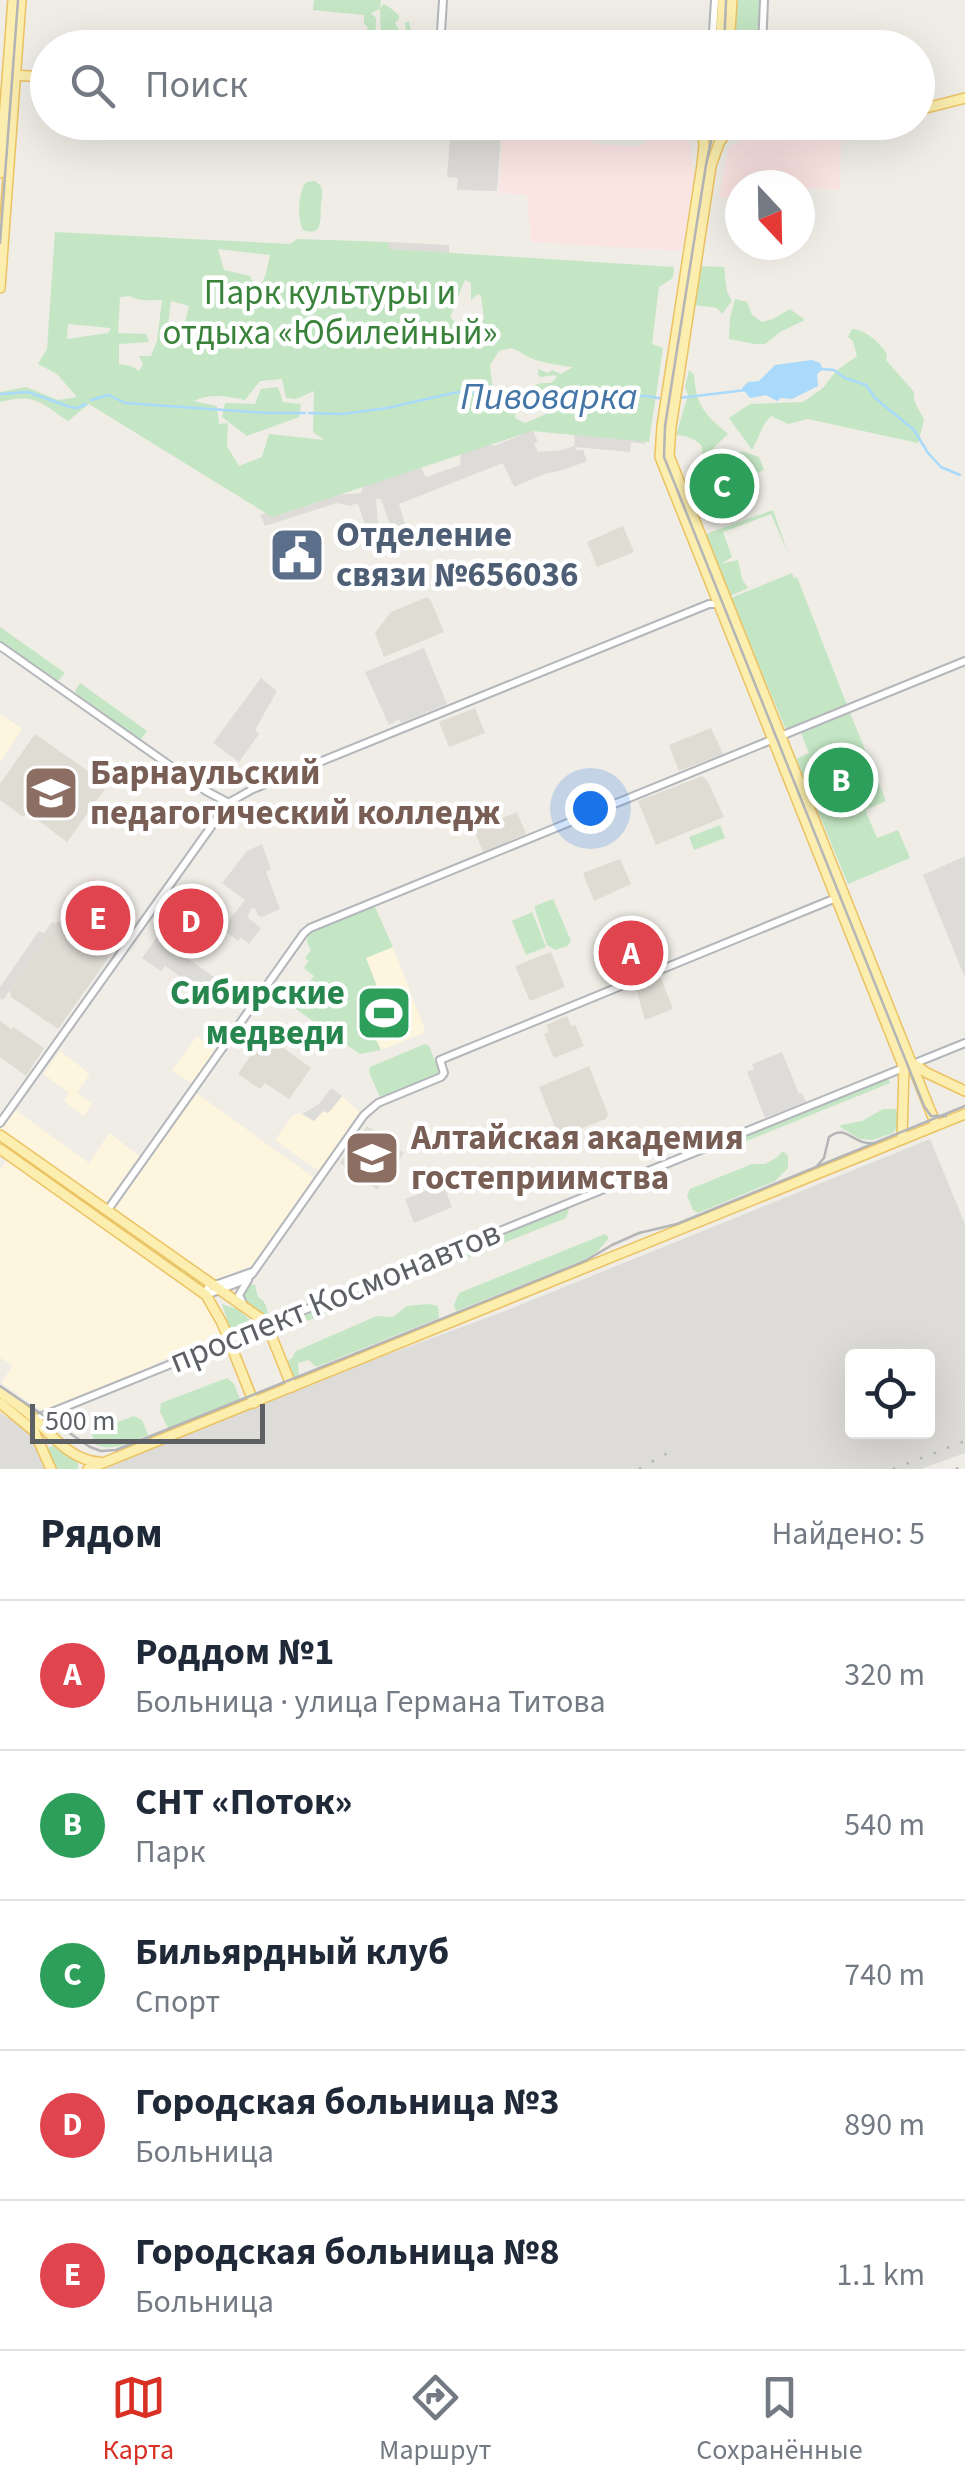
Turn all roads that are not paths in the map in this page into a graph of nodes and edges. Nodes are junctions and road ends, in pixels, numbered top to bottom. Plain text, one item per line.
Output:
1 (13, 0) edge
2 (21, 0) edge
3 (443, 0) edge
4 (715, 0) edge
5 (723, 0) edge
6 (732, 0) edge
7 (764, 0) edge
8 (441, 30) edge
9 (713, 30) edge
10 (721, 30) edge
11 (731, 30) edge
12 (763, 30) edge
13 (8, 75) edge
14 (965, 98) edge
15 (935, 106) edge
16 (703, 140) edge
17 (721, 140) edge
18 (0, 173) edge
19 (0, 288) edge
20 (722, 603) junction
21 (0, 646) edge
22 (965, 661) edge
23 (777, 738) junction
24 (228, 802) junction
25 (841, 896) junction
26 (965, 1043) edge
27 (908, 1066) junction
28 (965, 1091) edge
29 (965, 1114) edge
30 (0, 1123) edge
31 (936, 1125) junction
32 (0, 1135) edge
33 (902, 1140) junction
34 (0, 1149) edge
35 (40, 1170) junction
36 (107, 1211) junction
37 (254, 1271) junction
38 (216, 1287) junction
39 (206, 1295) junction
40 (246, 1309) junction
41 (267, 1325) junction
42 (229, 1341) junction
43 (292, 1387) junction
44 (0, 1392) edge
45 (254, 1402) junction
46 (6, 1404) edge
47 (30, 1421) junction
48 (63, 1445) junction
49 (45, 1453) junction
50 (79, 1456) junction
51 (112, 1460) junction
52 (52, 1469) edge
53 (80, 1469) edge
54 (88, 1469) edge

1 - 13 main road
2 - 13 main road
3 - 8 street
4 - 9 street
5 - 10 main road
6 - 11 main road
7 - 12 street
13 - 18 main road
13 - 19 main road
14 - 15 main road
16 - 20 main road
17 - 20 main road
20 - 23 main road
20 - 24 street
21 - 24 street
22 - 23 street
23 - 25 main road
23 - 36 street
24 - 30 street
25 - 27 main road
25 - 37 street
26 - 27 street, проспект Космонавтов
27 - 28 main road
27 - 31 main road
27 - 33 main road
27 - 41 street, проспект Космонавтов
29 - 31 main road, проспект Космонавтов
31 - 33 main road, проспект Космонавтов
32 - 35 main road
33 - 43 main road, проспект Космонавтов
34 - 35 main road
35 - 36 main road
35 - 39 main road
36 - 38 main road
37 - 38 street
37 - 40 street
38 - 39 street
38 - 40 main road
39 - 42 main road
40 - 41 main road
41 - 42 street, проспект Космонавтов
41 - 43 main road
42 - 45 main road
42 - 47 street, проспект Космонавтов
43 - 45 main road, проспект Космонавтов
44 - 46 main road
45 - 51 main road, проспект Космонавтов
46 - 47 main road
47 - 48 main road
47 - 49 main road
48 - 49 main road
48 - 50 main road
49 - 52 main road
50 - 51 main road
50 - 53 main road
51 - 54 main road, проспект Космонавтов

